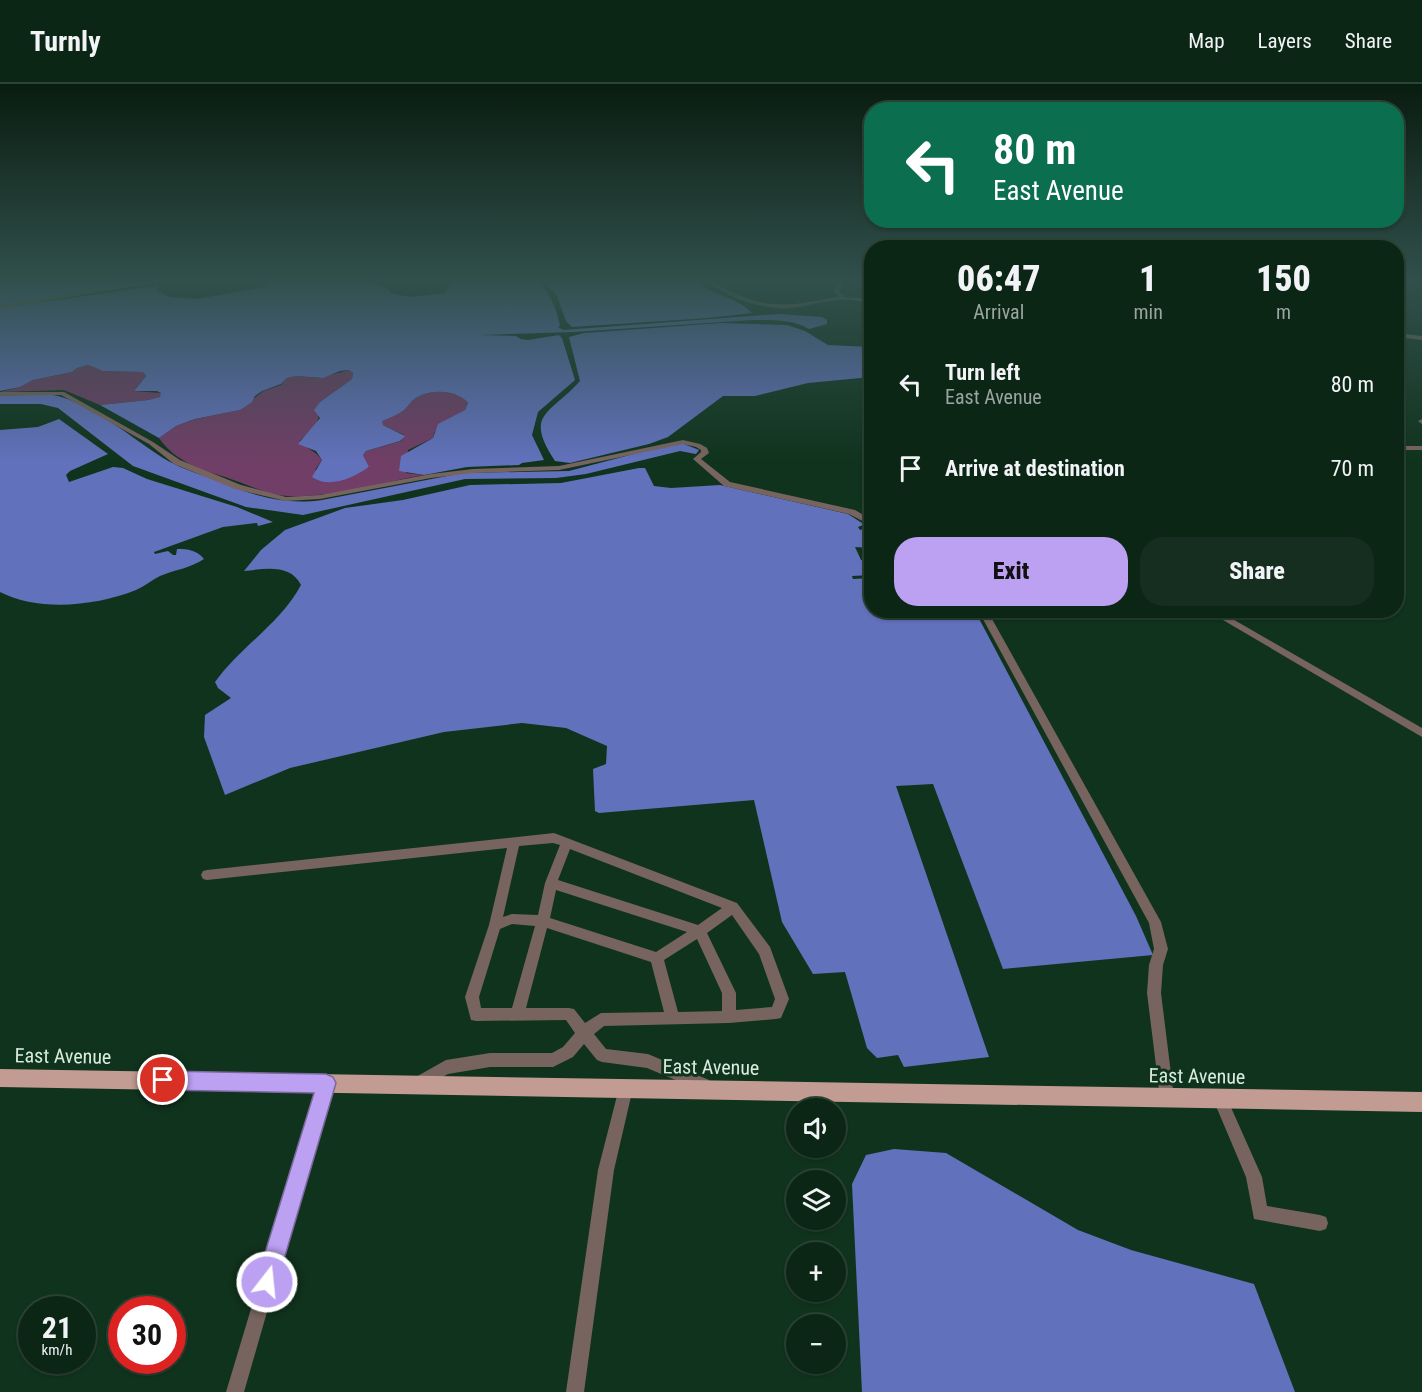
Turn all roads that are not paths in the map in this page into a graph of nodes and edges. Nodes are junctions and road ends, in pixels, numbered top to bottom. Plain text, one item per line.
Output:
1 (0, 394) edge
2 (1404, 448) edge
3 (1422, 448) edge
4 (864, 519) edge
5 (986, 618) edge
6 (1224, 618) edge
7 (1422, 733) edge
8 (514, 842) junction
9 (567, 843) junction
10 (207, 875) dead end
11 (551, 883) junction
12 (733, 907) junction
13 (543, 921) junction
14 (495, 925) junction
15 (700, 931) junction
16 (657, 958) junction
17 (517, 1015) junction
18 (729, 1017) junction
19 (673, 1019) junction
20 (584, 1033) junction
21 (0, 1078) edge
22 (326, 1083) junction
23 (417, 1085) junction
24 (626, 1088) junction
25 (717, 1090) junction
26 (1167, 1098) junction
27 (1220, 1099) junction
28 (1422, 1102) edge
29 (1320, 1222) dead end
30 (235, 1392) edge
31 (575, 1392) edge

1 - 4 street
2 - 3 street
5 - 26 street
6 - 7 street
8 - 9 street
8 - 10 street
8 - 14 street
9 - 11 street
9 - 12 street
11 - 13 street
11 - 15 street
12 - 15 street
12 - 18 street
13 - 14 street
13 - 16 street
13 - 17 street
14 - 17 street
15 - 16 street
15 - 18 street
16 - 19 street
17 - 20 street
18 - 19 street
19 - 20 street
20 - 23 street
20 - 25 street
21 - 22 main road, East Avenue
22 - 23 main road, East Avenue
22 - 30 street
23 - 24 main road, East Avenue
24 - 25 main road, East Avenue
24 - 31 street
25 - 26 main road, East Avenue
26 - 27 main road, East Avenue
27 - 28 main road, East Avenue
27 - 29 street

